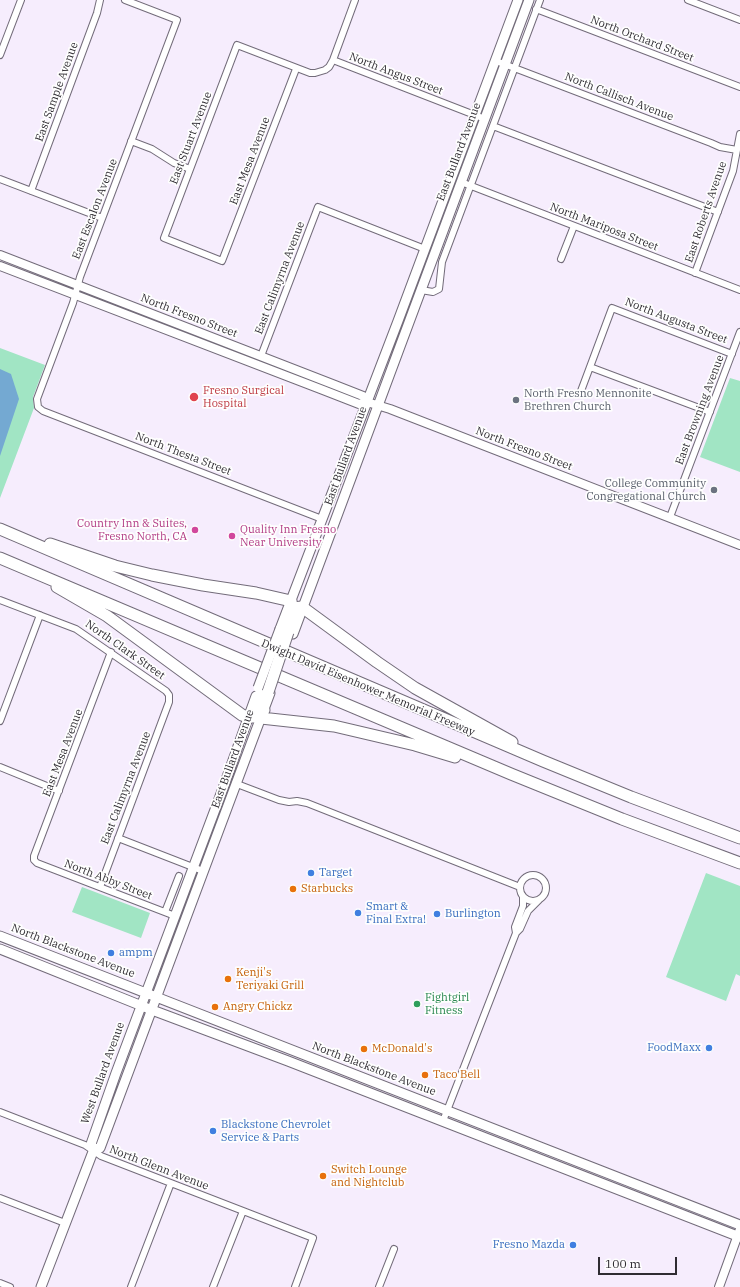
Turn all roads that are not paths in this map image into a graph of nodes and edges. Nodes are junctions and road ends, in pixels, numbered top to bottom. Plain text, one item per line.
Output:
1 (21, 0) edge
2 (100, 0) edge
3 (125, 0) edge
4 (355, 0) edge
5 (518, 0) edge
6 (529, 0) edge
7 (540, 0) edge
8 (688, 0) edge
9 (536, 9) junction
10 (740, 20) edge
11 (237, 45) joint
12 (0, 55) edge
13 (333, 60) junction
14 (496, 61) junction
15 (505, 64) junction
16 (514, 68) junction
17 (296, 69) junction
18 (740, 87) edge
19 (475, 115) junction
20 (485, 118) junction
21 (493, 126) junction
22 (740, 134) edge
23 (131, 141) junction
24 (737, 150) junction
25 (190, 169) junction
26 (0, 179) edge
27 (461, 182) junction
28 (470, 186) junction
29 (31, 191) junction
30 (718, 212) junction
31 (102, 218) junction
32 (574, 226) junction
33 (164, 238) joint
34 (425, 249) junction
35 (0, 255) edge
36 (561, 259) dead end
37 (0, 266) edge
38 (695, 272) junction
39 (78, 285) junction
40 (421, 290) junction
41 (740, 290) edge
42 (76, 295) junction
43 (740, 332) edge
44 (204, 345) junction
45 (732, 354) junction
46 (261, 356) junction
47 (590, 367) junction
48 (581, 391) dead end
49 (367, 402) junction
50 (378, 405) junction
51 (38, 407) joint
52 (710, 412) junction
53 (670, 517) junction
54 (322, 519) junction
55 (0, 528) edge
56 (740, 545) edge
57 (0, 558) edge
58 (17, 564) junction
59 (0, 600) edge
60 (293, 608) junction
61 (40, 615) junction
62 (286, 631) junction
63 (111, 652) junction
64 (169, 695) joint
65 (262, 703) junction
66 (0, 721) edge
67 (542, 761) junction
68 (0, 767) edge
69 (511, 774) junction
70 (236, 784) junction
71 (59, 791) junction
72 (118, 838) junction
73 (740, 838) edge
74 (34, 860) joint
75 (740, 863) edge
76 (193, 868) junction
77 (203, 871) junction
78 (179, 876) dead end
79 (100, 887) junction
80 (520, 887) junction
81 (523, 896) junction
82 (539, 900) junction
83 (165, 912) junction
84 (175, 916) junction
85 (516, 933) junction
86 (0, 936) edge
87 (0, 949) edge
88 (146, 992) junction
89 (157, 996) junction
90 (141, 1005) junction
91 (152, 1010) junction
92 (206, 1031) junction
93 (282, 1046) junction
94 (284, 1060) junction
95 (331, 1065) junction
96 (116, 1073) junction
97 (447, 1110) junction
98 (0, 1112) edge
99 (443, 1121) junction
100 (108, 1126) junction
101 (93, 1150) junction
102 (171, 1183) junction
103 (0, 1198) edge
104 (242, 1211) junction
105 (65, 1223) junction
106 (740, 1225) edge
107 (739, 1234) edge
108 (394, 1249) dead end
109 (0, 1283) edge
110 (10, 1287) edge
111 (41, 1287) edge
112 (132, 1287) edge
113 (213, 1287) edge
114 (295, 1287) edge
115 (379, 1287) edge
116 (719, 1287) edge

1 - 12 street
2 - 29 street, East Sample Avenue
3 - 23 street, East Escalon Avenue
4 - 13 street
5 - 14 main road, East Bullard Avenue
6 - 15 main road, East Bullard Avenue
7 - 9 street
8 - 10 street
9 - 16 street
9 - 18 street, North Orchard Street
11 - 17 street, North Angus Street
11 - 25 street, East Stuart Avenue
13 - 17 street, North Angus Street
13 - 19 street, North Angus Street
14 - 15 street, North Callisch Avenue
14 - 19 main road, East Bullard Avenue
15 - 16 street, North Callisch Avenue
15 - 20 main road, East Bullard Avenue
16 - 21 street
16 - 24 street, North Callisch Avenue
17 - 33 street, East Mesa Avenue
19 - 20 street, North Angus Street
19 - 34 main road, East Bullard Avenue
20 - 27 main road, East Bullard Avenue
21 - 28 street
21 - 30 street
22 - 24 street, East Roberts Avenue
23 - 25 street
23 - 31 street, East Escalon Avenue
24 - 30 street, East Roberts Avenue
25 - 33 street, East Stuart Avenue
26 - 29 street
27 - 28 street, North Mariposa Street
27 - 40 main road, East Bullard Avenue
28 - 32 street, North Mariposa Street
28 - 40 street
29 - 31 street
30 - 38 street, East Roberts Avenue
31 - 39 street, East Escalon Avenue
32 - 36 street
32 - 38 street, North Mariposa Street
34 - 40 main road
34 - 46 street, East Calimyrna Avenue
34 - 49 main road, East Bullard Avenue
35 - 39 main road, North Fresno Street
37 - 42 main road, North Fresno Street
38 - 41 street, North Mariposa Street
39 - 42 street, East Escalon Avenue
39 - 46 main road, North Fresno Street
40 - 50 main road, East Bullard Avenue
42 - 44 main road, North Fresno Street
42 - 51 street, East Escalon Avenue
43 - 45 street, East Browning Avenue
44 - 46 main road
44 - 49 main road, North Fresno Street
45 - 47 street, North Augusta Street
45 - 52 street, East Browning Avenue
46 - 49 main road, North Fresno Street
47 - 48 street
47 - 52 street
49 - 50 main road, North Fresno Street
49 - 54 main road, East Bullard Avenue
50 - 53 main road, North Fresno Street
50 - 60 main road, East Bullard Avenue
51 - 54 street, North Thesta Street
52 - 53 street, East Browning Avenue
53 - 56 main road, North Fresno Street
54 - 60 main road, East Bullard Avenue
55 - 60 highway
55 - 67 highway, Dwight David Eisenhower Memorial Freeway
57 - 58 highway, Dwight David Eisenhower Memorial Freeway
58 - 65 highway
58 - 69 highway, Dwight David Eisenhower Memorial Freeway
59 - 61 street, North Clark Street
60 - 62 highway
60 - 62 main road, East Bullard Avenue
60 - 67 highway
61 - 63 street, North Clark Street
61 - 66 street
62 - 65 highway
63 - 64 street, North Clark Street
63 - 71 street, East Mesa Avenue
64 - 72 street, East Calimyrna Avenue
65 - 69 highway
65 - 70 main road, East Bullard Avenue
65 - 76 main road, East Bullard Avenue
67 - 73 highway, Dwight David Eisenhower Memorial Freeway
68 - 71 street
69 - 75 highway, Dwight David Eisenhower Memorial Freeway
70 - 77 main road, East Bullard Avenue
70 - 80 street
71 - 74 street, East Mesa Avenue
72 - 76 street
72 - 79 street, East Calimyrna Avenue
74 - 79 street, North Abby Street
76 - 77 street
76 - 84 main road, East Bullard Avenue
77 - 89 main road, East Bullard Avenue
78 - 83 street
79 - 83 street, North Abby Street
80 - 81 street
80 - 82 street
81 - 82 street
81 - 85 street
82 - 85 street
83 - 84 street, North Abby Street
84 - 88 main road, East Bullard Avenue
85 - 97 street
86 - 88 main road, North Blackstone Avenue
87 - 90 main road
88 - 89 main road, North Blackstone Avenue
88 - 90 main road, East Bullard Avenue
89 - 91 main road, East Bullard Avenue
89 - 93 main road, North Blackstone Avenue
90 - 91 main road
90 - 96 main road, West Bullard Avenue
91 - 92 main road
91 - 100 main road, West Bullard Avenue
92 - 93 main road
92 - 94 main road
93 - 95 main road, North Blackstone Avenue
94 - 95 main road
94 - 99 main road
95 - 97 main road, North Blackstone Avenue
96 - 100 main road
96 - 101 main road, West Bullard Avenue
97 - 99 street
97 - 106 main road, North Blackstone Avenue
98 - 101 street, North Glenn Avenue
99 - 107 main road
100 - 101 main road, West Bullard Avenue
101 - 102 street, North Glenn Avenue
101 - 105 main road, West Bullard Avenue
102 - 104 street, North Glenn Avenue
102 - 112 street
103 - 105 street
104 - 113 street
104 - 114 street, North Glenn Avenue
105 - 111 main road, West Bullard Avenue
107 - 116 main road
108 - 115 street
109 - 110 street

